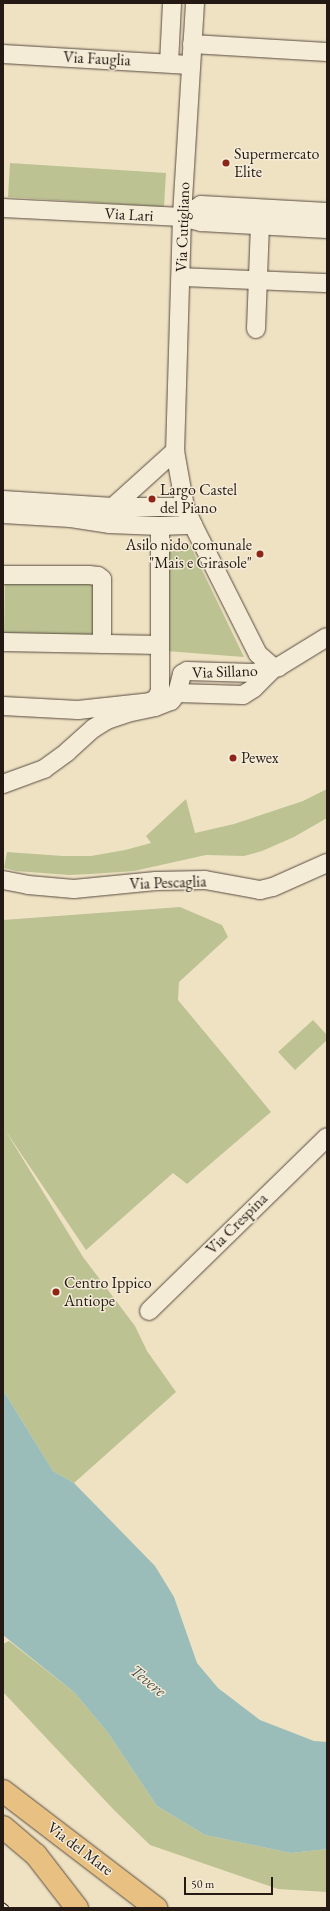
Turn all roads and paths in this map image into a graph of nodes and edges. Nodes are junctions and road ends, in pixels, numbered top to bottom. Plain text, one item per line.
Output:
1 (172, 3) edge
2 (195, 3) edge
3 (192, 44) junction
4 (327, 52) edge
5 (3, 54) edge
6 (169, 63) junction
7 (190, 65) junction
8 (3, 208) edge
9 (327, 212) edge
10 (182, 217) junction
11 (260, 226) junction
12 (327, 230) edge
13 (181, 276) junction
14 (258, 280) junction
15 (327, 283) edge
16 (256, 329) dead end
17 (175, 451) junction
18 (3, 500) edge
19 (185, 507) junction
20 (3, 514) edge
21 (111, 515) junction
22 (193, 525) junction
23 (160, 526) junction
24 (3, 575) edge
25 (327, 637) edge
26 (3, 642) edge
27 (102, 644) junction
28 (160, 645) junction
29 (274, 668) junction
30 (3, 706) edge
31 (3, 784) edge
32 (327, 863) edge
33 (3, 880) edge
34 (327, 1137) edge
35 (149, 1311) dead end
36 (3, 1792) edge
37 (3, 1827) edge
38 (77, 1908) edge
39 (156, 1908) edge

1 - 6 street
2 - 3 street, Via Cutigliano
3 - 4 street
3 - 7 street, Via Cutigliano
5 - 6 street, Via Fauglia
6 - 7 street, Via Fauglia
7 - 10 street, Via Cutigliano
8 - 10 street, Via Lari
9 - 10 street
10 - 11 street, Via Lari
10 - 13 street, Via Cutigliano
11 - 12 street, Via Lari
11 - 14 street
13 - 14 street
13 - 17 street, Via Cutigliano
14 - 15 street
14 - 16 street
17 - 19 street
17 - 21 street
18 - 21 street
19 - 21 street
19 - 22 street
20 - 21 street
21 - 23 street
22 - 23 street
22 - 29 street
23 - 28 street
24 - 27 street
25 - 29 street, Via Sillano
26 - 27 street
27 - 28 street
28 - 30 street
29 - 31 street, Via Sillano
32 - 33 street, Via Pescaglia
34 - 35 street, Via Crespina
36 - 39 main road, Via del Mare
37 - 38 main road

